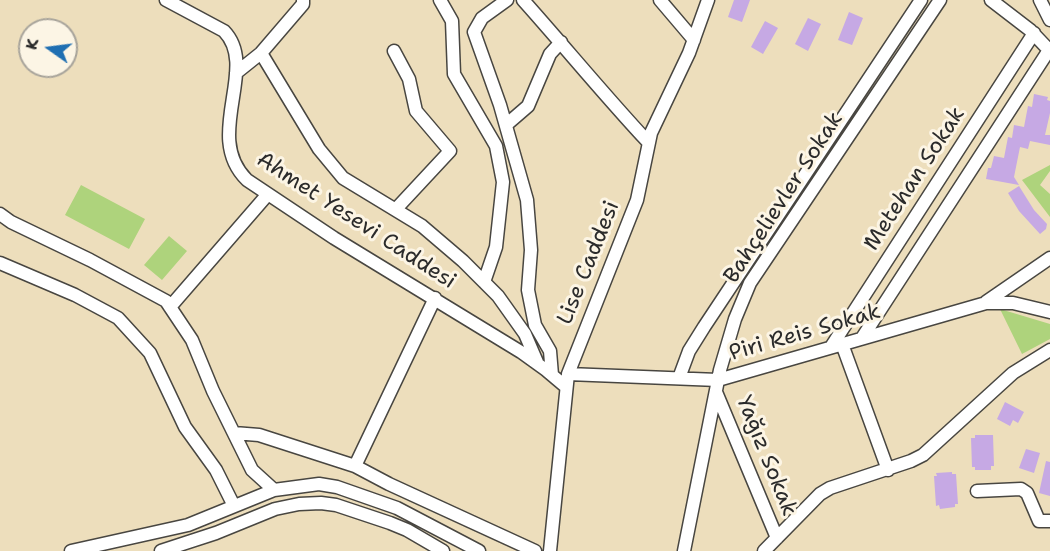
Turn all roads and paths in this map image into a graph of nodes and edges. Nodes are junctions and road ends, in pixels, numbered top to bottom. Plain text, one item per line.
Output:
1 (166, 0) edge
2 (303, 0) edge
3 (440, 0) edge
4 (507, 0) edge
5 (523, 0) edge
6 (660, 0) edge
7 (708, 0) edge
8 (921, 0) edge
9 (940, 0) edge
10 (991, 0) edge
11 (1040, 0) edge
12 (1050, 21) edge
13 (1037, 36) junction
14 (694, 40) junction
15 (561, 42) junction
16 (394, 51) dead end
17 (1050, 51) edge
18 (261, 53) junction
19 (236, 73) junction
20 (506, 124) junction
21 (648, 142) junction
22 (268, 194) junction
23 (396, 209) junction
24 (0, 214) edge
25 (1050, 258) edge
26 (0, 262) edge
27 (484, 282) junction
28 (435, 298) junction
29 (986, 303) junction
30 (170, 307) junction
31 (1050, 312) edge
32 (862, 338) junction
33 (837, 346) junction
34 (1050, 350) edge
35 (537, 363) junction
36 (552, 375) junction
37 (679, 378) junction
38 (566, 380) junction
39 (717, 385) junction
40 (234, 434) junction
41 (355, 466) junction
42 (888, 470) junction
43 (274, 490) junction
44 (977, 491) dead end
45 (234, 506) junction
46 (1050, 521) edge
47 (777, 538) junction
48 (685, 548) edge
49 (71, 551) edge
50 (161, 551) edge
51 (443, 551) edge
52 (479, 551) edge
53 (535, 551) edge
54 (550, 551) edge
55 (764, 551) edge

1 - 19 street, Ahmet Yesevi Caddesi
2 - 18 street
3 - 27 street
4 - 20 street
5 - 15 street
6 - 14 street
7 - 14 street, Lise Caddesi
8 - 37 street
9 - 39 street, Bahçelievler Sokak
10 - 13 street
11 - 12 street
12 - 13 street, Metehan Sokak
13 - 17 street
13 - 33 street, Metehan Sokak
14 - 21 street, Lise Caddesi
15 - 20 street
15 - 21 street
16 - 23 street
17 - 32 street
18 - 19 street
18 - 23 street
19 - 22 street, Ahmet Yesevi Caddesi
20 - 36 street
21 - 38 street, Lise Caddesi
22 - 28 street, Ahmet Yesevi Caddesi
22 - 30 street
23 - 27 street
24 - 30 street
25 - 29 street
26 - 45 street
27 - 35 street
28 - 35 street, Ahmet Yesevi Caddesi
28 - 41 street
29 - 31 street, Piri Reis Sokak
29 - 32 street, Piri Reis Sokak
30 - 40 street
32 - 33 street, Piri Reis Sokak
33 - 39 street, Piri Reis Sokak
33 - 42 street
34 - 42 street
35 - 36 street, Ahmet Yesevi Caddesi
36 - 38 street, Ahmet Yesevi Caddesi
37 - 38 street, Piri Reis Sokak
37 - 39 street, Piri Reis Sokak
38 - 54 street, Lise Caddesi
39 - 47 street, Yağız Sokak
39 - 48 street, Bahçelievler Sokak
40 - 41 street
40 - 43 street
41 - 53 street
42 - 47 street
43 - 45 street
43 - 52 street
44 - 46 street
45 - 49 street
47 - 55 street
50 - 51 street

